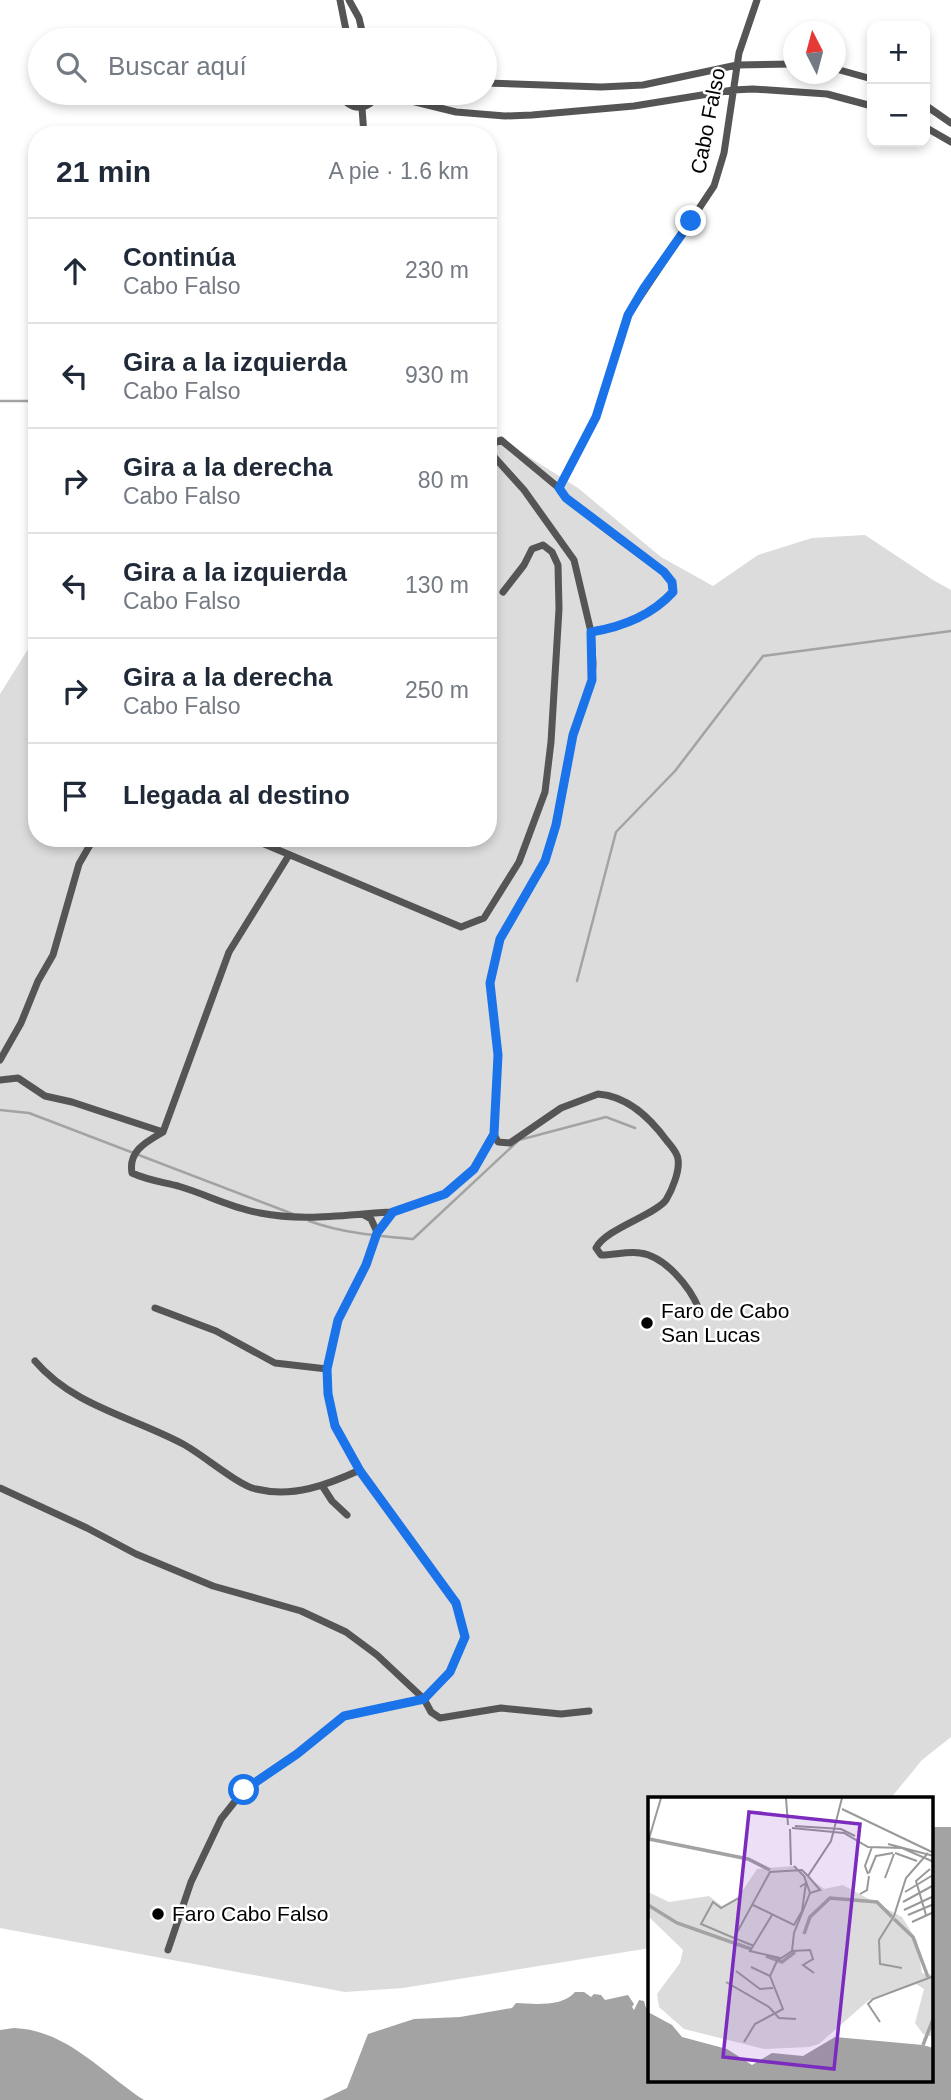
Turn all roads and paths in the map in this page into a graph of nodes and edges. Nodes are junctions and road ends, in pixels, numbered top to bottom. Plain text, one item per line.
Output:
1 (340, 0) edge
2 (349, 0) edge
3 (757, 0) edge
4 (346, 28) edge
5 (361, 28) edge
6 (783, 64) edge
7 (737, 65) junction
8 (846, 72) edge
9 (867, 78) edge
10 (497, 83) edge
11 (733, 90) junction
12 (349, 105) edge
13 (369, 105) edge
14 (428, 105) edge
15 (867, 105) edge
16 (362, 108) junction
17 (930, 109) edge
18 (951, 123) edge
19 (363, 126) edge
20 (930, 131) edge
21 (951, 142) edge
22 (497, 442) edge
23 (497, 458) edge
24 (559, 488) junction
25 (503, 592) dead end
26 (591, 632) junction
27 (89, 847) edge
28 (271, 847) edge
29 (289, 855) junction
30 (0, 1060) edge
31 (0, 1080) edge
32 (163, 1132) junction
33 (494, 1134) junction
34 (393, 1212) junction
35 (363, 1215) junction
36 (377, 1233) junction
37 (155, 1308) dead end
38 (699, 1309) dead end
39 (35, 1360) dead end
40 (327, 1369) junction
41 (360, 1471) junction
42 (323, 1487) junction
43 (0, 1488) edge
44 (347, 1515) dead end
45 (424, 1699) junction
46 (589, 1711) dead end
47 (168, 1950) dead end

1 - 4 street
2 - 5 street
3 - 7 street, Cabo Falso
6 - 7 street
7 - 10 street
7 - 11 street, Cabo Falso
8 - 9 street
11 - 14 street
11 - 15 street
11 - 24 street, Cabo Falso
12 - 16 street
13 - 16 street
16 - 19 street
17 - 18 street
20 - 21 street
22 - 24 street
23 - 26 street
24 - 26 street
25 - 29 street
26 - 33 street
27 - 30 street
28 - 29 street
29 - 32 street
31 - 32 street
32 - 35 street
33 - 34 street
33 - 38 street
34 - 35 street
34 - 36 street
35 - 36 street
36 - 40 street
37 - 40 street
39 - 42 street
40 - 41 street
41 - 42 street
41 - 45 street
42 - 44 street
43 - 45 street
45 - 46 street
45 - 47 street

